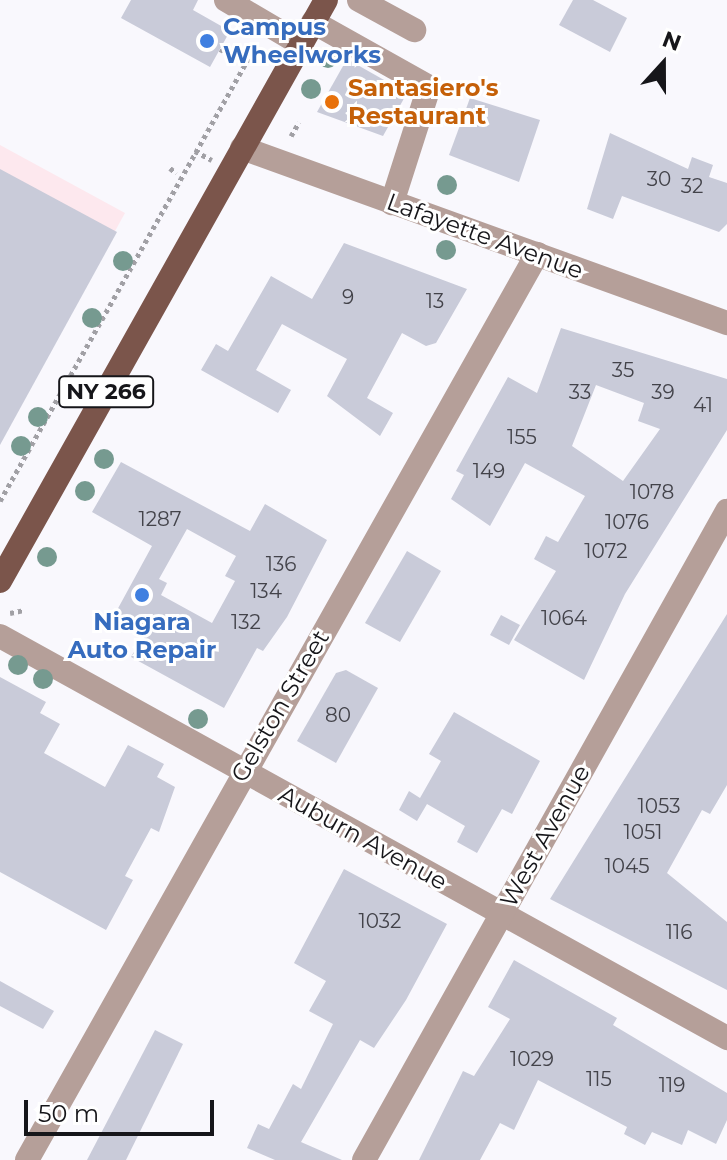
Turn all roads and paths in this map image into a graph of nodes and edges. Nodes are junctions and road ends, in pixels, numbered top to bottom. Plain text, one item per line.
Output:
1 (226, 0) edge
2 (326, 0) edge
3 (359, 0) edge
4 (313, 22) junction
5 (267, 24) junction
6 (414, 30) dead end
7 (301, 44) junction
8 (220, 49) dead end
9 (232, 55) dead end
10 (299, 122) dead end
11 (291, 136) dead end
12 (242, 148) junction
13 (170, 168) dead end
14 (176, 173) dead end
15 (187, 180) dead end
16 (196, 184) dead end
17 (392, 203) junction
18 (537, 254) junction
19 (727, 323) edge
20 (0, 501) edge
21 (727, 511) edge
22 (0, 581) edge
23 (24, 610) dead end
24 (10, 613) dead end
25 (0, 636) edge
26 (243, 772) junction
27 (502, 914) junction
28 (727, 1038) edge
29 (27, 1160) edge
30 (364, 1160) edge

1 - 5 street
2 - 4 main road, NY 266
3 - 6 street
4 - 7 main road, NY 266
4 - 17 street
5 - 7 street
5 - 20 path
7 - 12 main road, NY 266
8 - 9 path
10 - 11 path
12 - 17 street, Lafayette Avenue
12 - 22 main road, NY 266
13 - 14 path
15 - 16 path
17 - 18 street, Lafayette Avenue
18 - 19 street, Lafayette Avenue
18 - 26 street, Gelston Street
21 - 27 street, West Avenue
23 - 24 path
25 - 26 street, Auburn Avenue
26 - 27 street, Auburn Avenue
26 - 29 street, Gelston Street
27 - 28 street, Auburn Avenue
27 - 30 street, West Avenue

